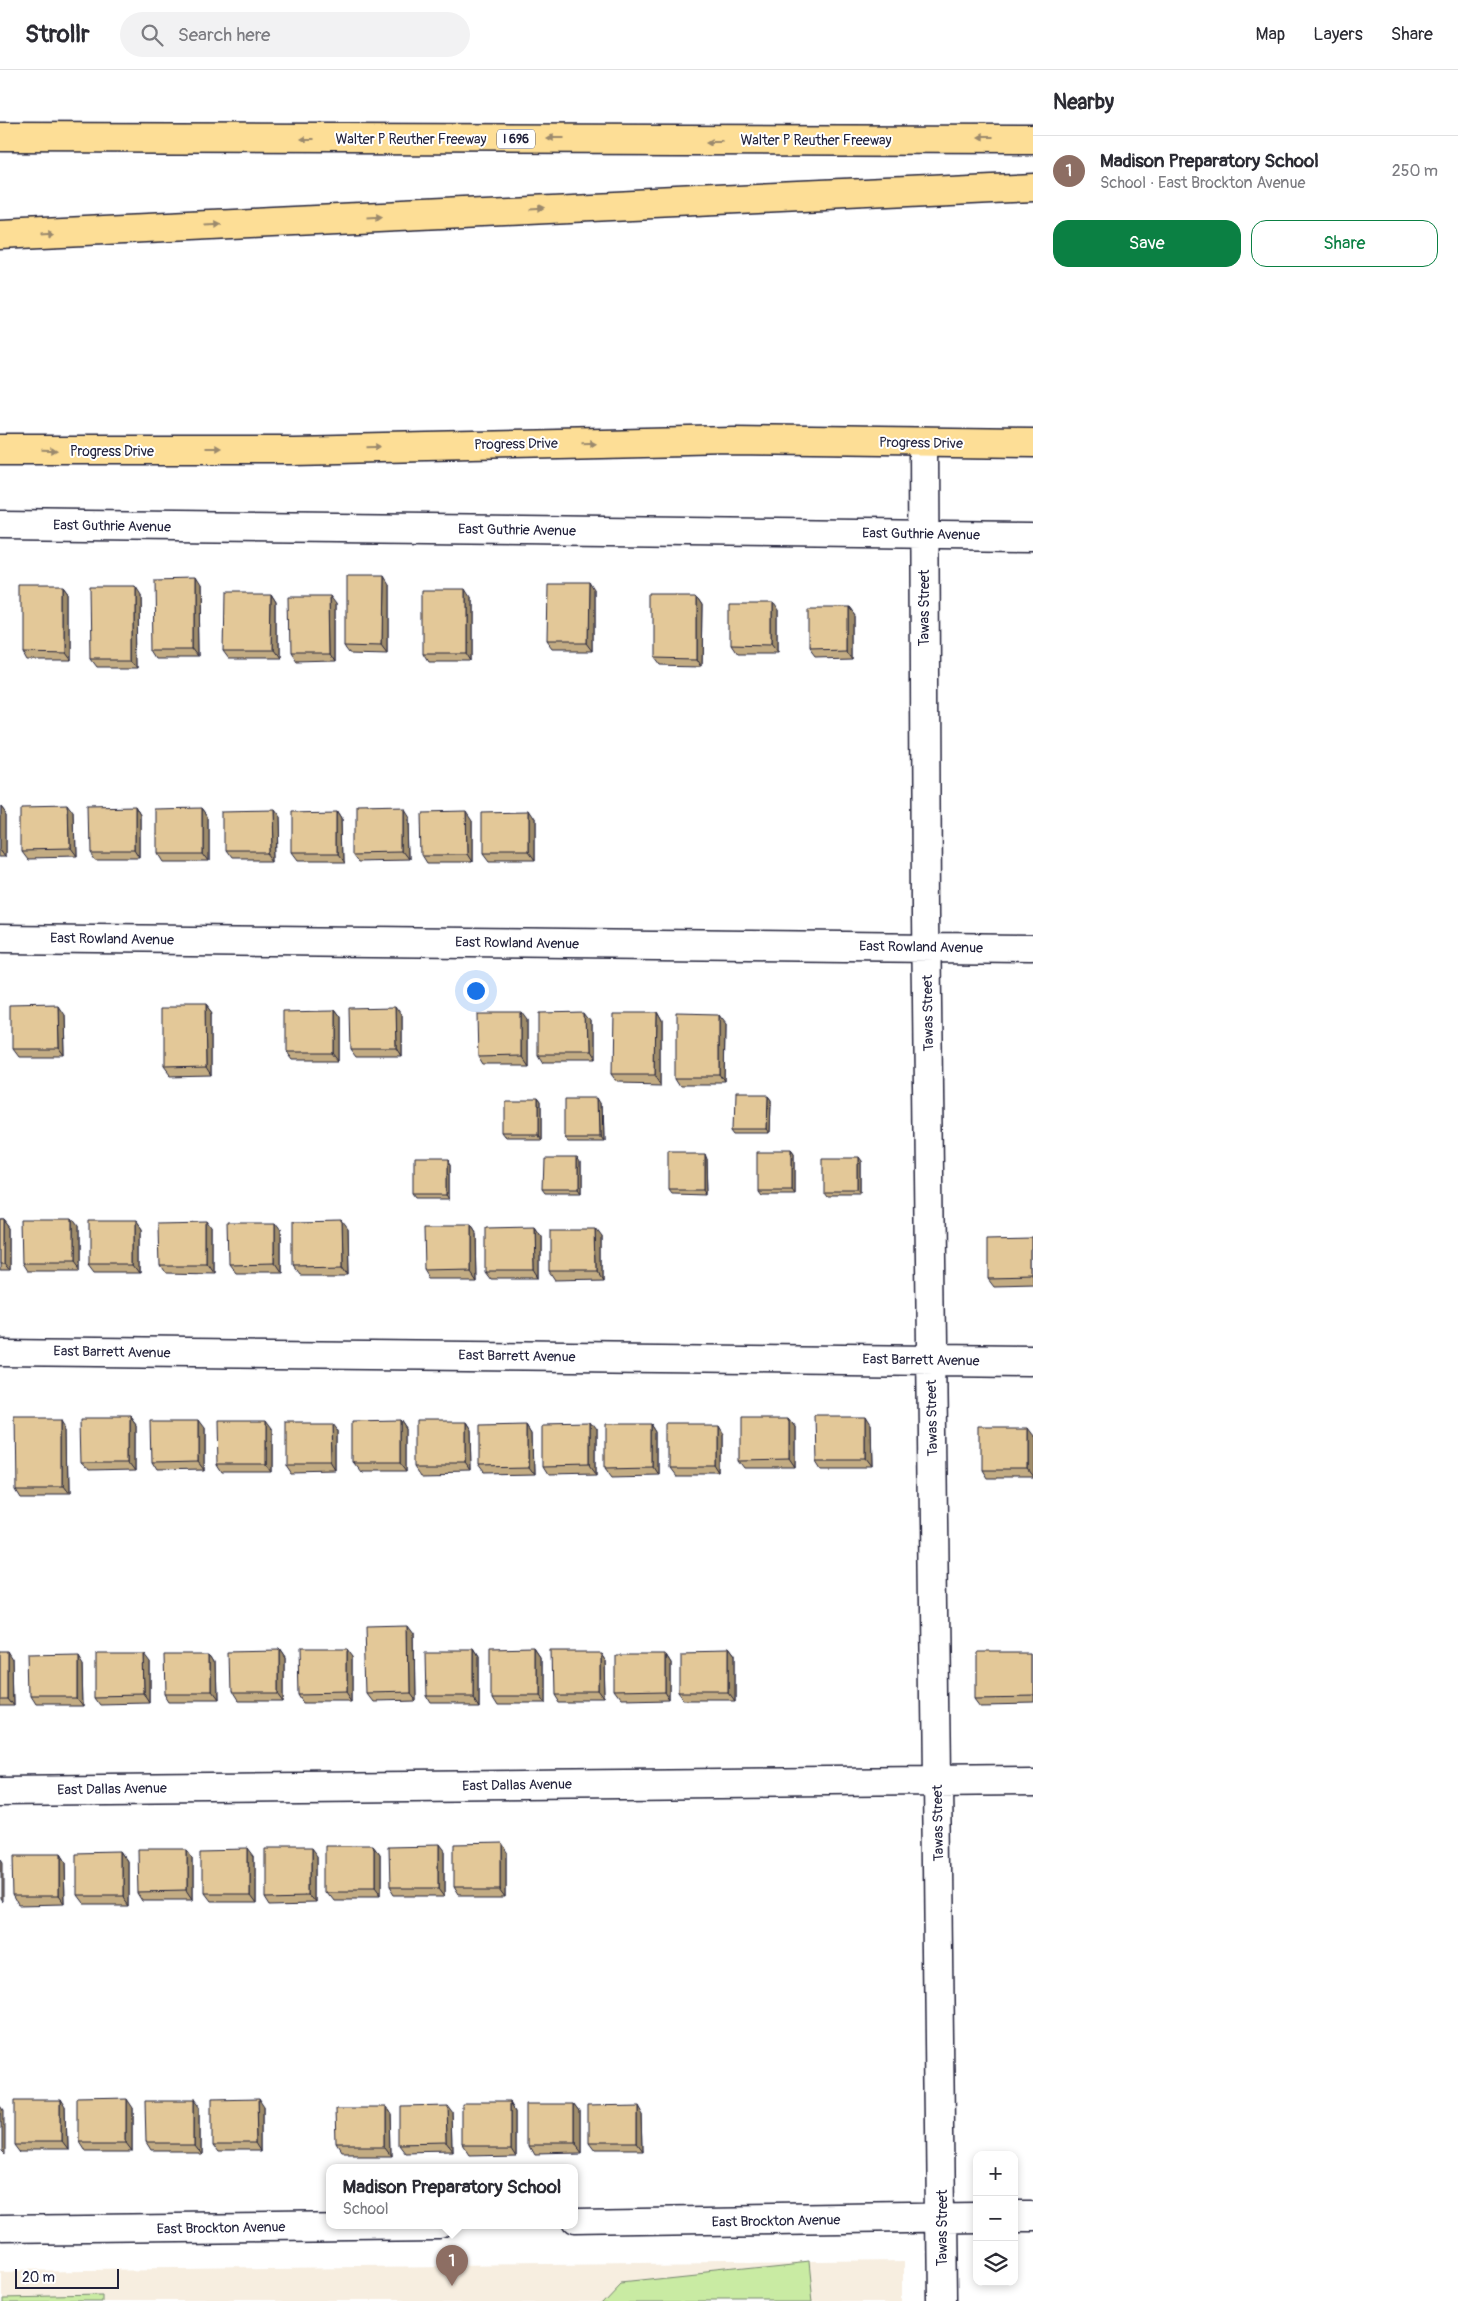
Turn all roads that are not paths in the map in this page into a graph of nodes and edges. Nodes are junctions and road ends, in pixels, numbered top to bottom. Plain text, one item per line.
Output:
1 (0, 137) edge
2 (1033, 140) edge
3 (1033, 186) edge
4 (0, 235) edge
5 (924, 443) junction
6 (1033, 444) edge
7 (0, 450) edge
8 (0, 524) edge
9 (923, 534) junction
10 (1033, 536) edge
11 (0, 938) edge
12 (927, 948) junction
13 (1033, 949) edge
14 (0, 1351) edge
15 (931, 1360) junction
16 (1033, 1362) edge
17 (937, 1780) junction
18 (1033, 1780) edge
19 (0, 1790) edge
20 (1018, 2216) edge
21 (1033, 2216) edge
22 (973, 2217) edge
23 (942, 2218) junction
24 (578, 2223) edge
25 (326, 2226) edge
26 (0, 2230) edge
27 (942, 2301) edge

2 -> 1 main road, Walter P Reuther Freeway / I 696
4 -> 3 main road
5 - 6 main road, Progress Drive
7 -> 5 main road, Progress Drive
5 - 9 street, Tawas Street
8 - 9 street, East Guthrie Avenue
9 - 10 street, East Guthrie Avenue
9 - 12 street, Tawas Street
11 - 12 street, East Rowland Avenue
12 - 13 street, East Rowland Avenue
12 - 15 street, Tawas Street
14 - 15 street, East Barrett Avenue
15 - 16 street, East Barrett Avenue
15 - 17 street, Tawas Street
17 - 18 street, East Dallas Avenue
17 - 19 street, East Dallas Avenue
17 - 23 street, Tawas Street
20 - 21 street
22 - 23 street, East Brockton Avenue
23 - 24 street, East Brockton Avenue
23 - 27 street, Tawas Street
25 - 26 street, East Brockton Avenue

